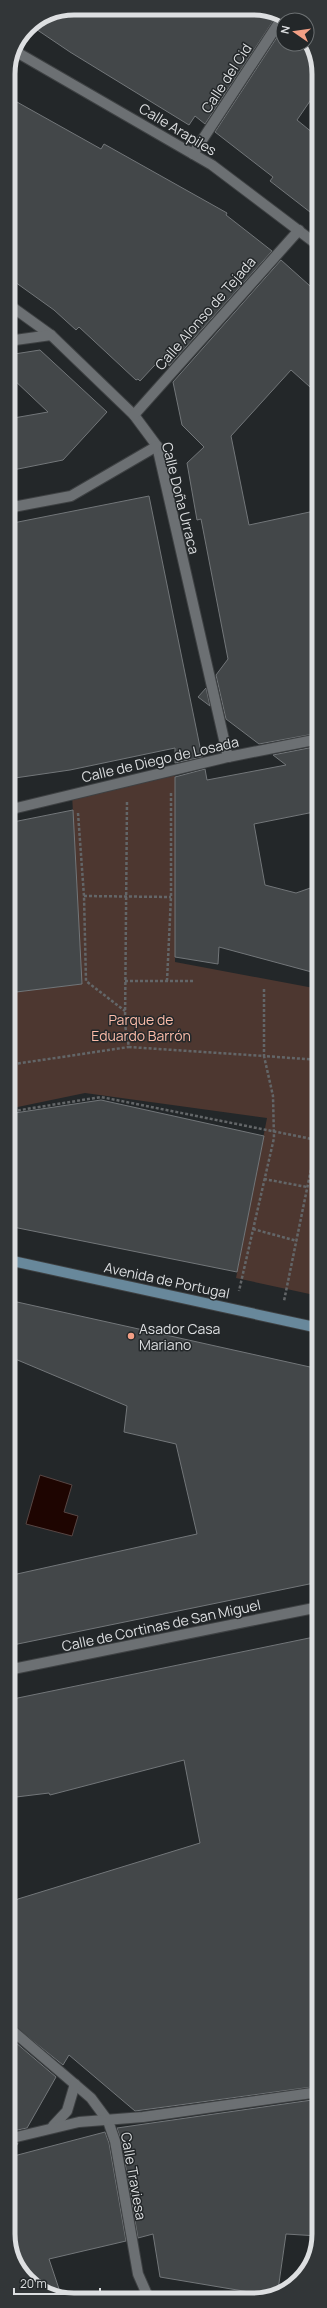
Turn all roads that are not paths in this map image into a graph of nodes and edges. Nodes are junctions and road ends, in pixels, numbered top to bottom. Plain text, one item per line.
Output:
1 (275, 29) edge
2 (19, 54) edge
3 (194, 154) junction
4 (299, 230) junction
5 (312, 240) edge
6 (15, 309) edge
7 (51, 334) junction
8 (15, 341) edge
9 (134, 415) junction
10 (157, 446) junction
11 (15, 507) edge
12 (312, 740) edge
13 (228, 757) junction
14 (15, 808) edge
15 (15, 1262) edge
16 (312, 1326) edge
17 (312, 1608) edge
18 (15, 1669) edge
19 (15, 2033) edge
20 (74, 2084) junction
21 (312, 2093) edge
22 (108, 2121) junction
23 (50, 2128) junction
24 (15, 2137) edge
25 (146, 2293) edge

1 - 3 street, Calle del Cid
2 - 3 street, Calle Arapiles
3 - 4 street, Calle Arapiles
4 - 5 street, Calle Arapiles
4 - 9 street, Calle Alonso de Tejada
6 - 7 street, Calle Doña Urraca
7 - 8 street
7 - 9 street, Calle Doña Urraca
9 - 10 street, Calle Doña Urraca
10 - 11 street
10 - 13 street, Calle Doña Urraca
12 - 13 street, Calle de Diego de Losada
13 - 14 street, Calle de Diego de Losada
15 - 16 main road, Avenida de Portugal
17 - 18 street, Calle de Cortinas de San Miguel
19 - 20 street, Calle Traviesa
20 - 22 street, Calle Traviesa
20 - 23 street
21 - 22 street
22 - 23 street
22 - 25 street, Calle Traviesa
23 - 24 street

